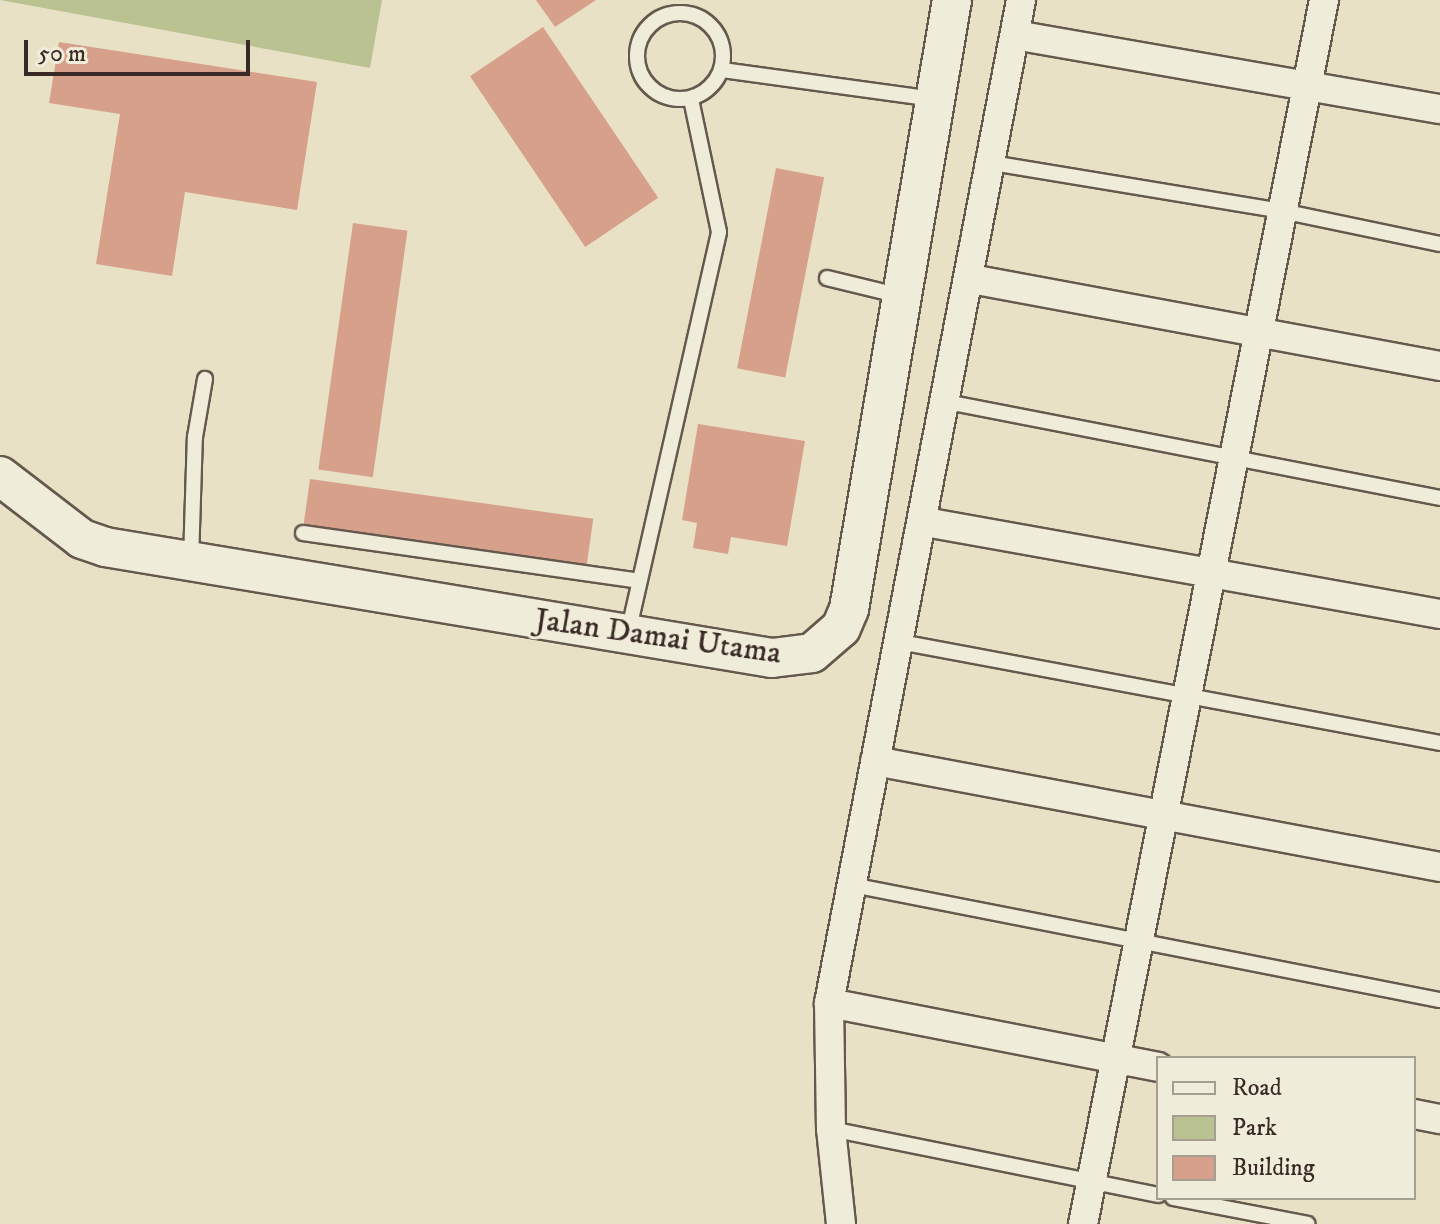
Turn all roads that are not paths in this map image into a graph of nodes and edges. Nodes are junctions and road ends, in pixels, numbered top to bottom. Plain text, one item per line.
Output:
1 (952, 0) edge
2 (1021, 0) edge
3 (1324, 0) edge
4 (1015, 35) junction
5 (722, 70) junction
6 (1307, 85) junction
7 (691, 99) junction
8 (934, 99) junction
9 (1440, 109) edge
10 (992, 163) junction
11 (1282, 211) junction
12 (1440, 244) edge
13 (827, 278) dead end
14 (971, 279) junction
15 (901, 296) junction
16 (1259, 332) junction
17 (1440, 366) edge
18 (205, 379) dead end
19 (947, 402) junction
20 (1234, 457) junction
21 (0, 476) edge
22 (1440, 498) edge
23 (925, 522) junction
24 (303, 533) dead end
25 (191, 561) junction
26 (1212, 570) junction
27 (639, 581) junction
28 (1440, 614) edge
29 (627, 634) junction
30 (900, 642) junction
31 (1187, 695) junction
32 (1440, 743) edge
33 (875, 761) junction
34 (1163, 815) junction
35 (1440, 867) edge
36 (852, 885) junction
37 (1138, 941) junction
38 (1440, 1000) edge
39 (829, 1003) junction
40 (1115, 1060) junction
41 (1156, 1067) edge
42 (1416, 1114) edge
43 (1440, 1119) edge
44 (831, 1129) junction
45 (1091, 1182) junction
46 (1156, 1195) edge
47 (1183, 1200) edge
48 (841, 1224) edge
49 (1083, 1224) edge
50 (1308, 1224) edge

1 - 8 street, Jalan Damai Utama
2 - 4 street
3 - 6 street
4 - 6 street
4 - 10 street
5 - 7 lane
5 - 7 lane
5 - 8 lane
6 - 9 street
6 - 11 street
7 - 27 lane
8 - 15 street, Jalan Damai Utama
10 - 11 lane
10 - 14 street
11 - 12 lane
11 - 16 street
13 - 15 lane
14 - 16 street
14 - 19 street
15 - 29 street, Jalan Damai Utama
16 - 17 street
16 - 20 street
18 - 25 lane
19 - 20 lane
19 - 23 street
20 - 22 lane
20 - 26 street
21 - 25 street, Jalan Damai Utama
23 - 26 street
23 - 30 street
24 - 27 lane
25 - 29 street, Jalan Damai Utama
26 - 28 street
26 - 31 street
27 - 29 lane
30 - 31 lane
30 - 33 street
31 - 32 lane
31 - 34 street
33 - 34 street
33 - 36 street
34 - 35 street
34 - 37 street
36 - 37 lane
36 - 39 street
37 - 38 lane
37 - 40 street
39 - 40 street
39 - 44 street
40 - 41 street
40 - 45 street
42 - 43 street
44 - 45 lane
44 - 48 street
45 - 46 lane
45 - 49 street
47 - 50 lane

